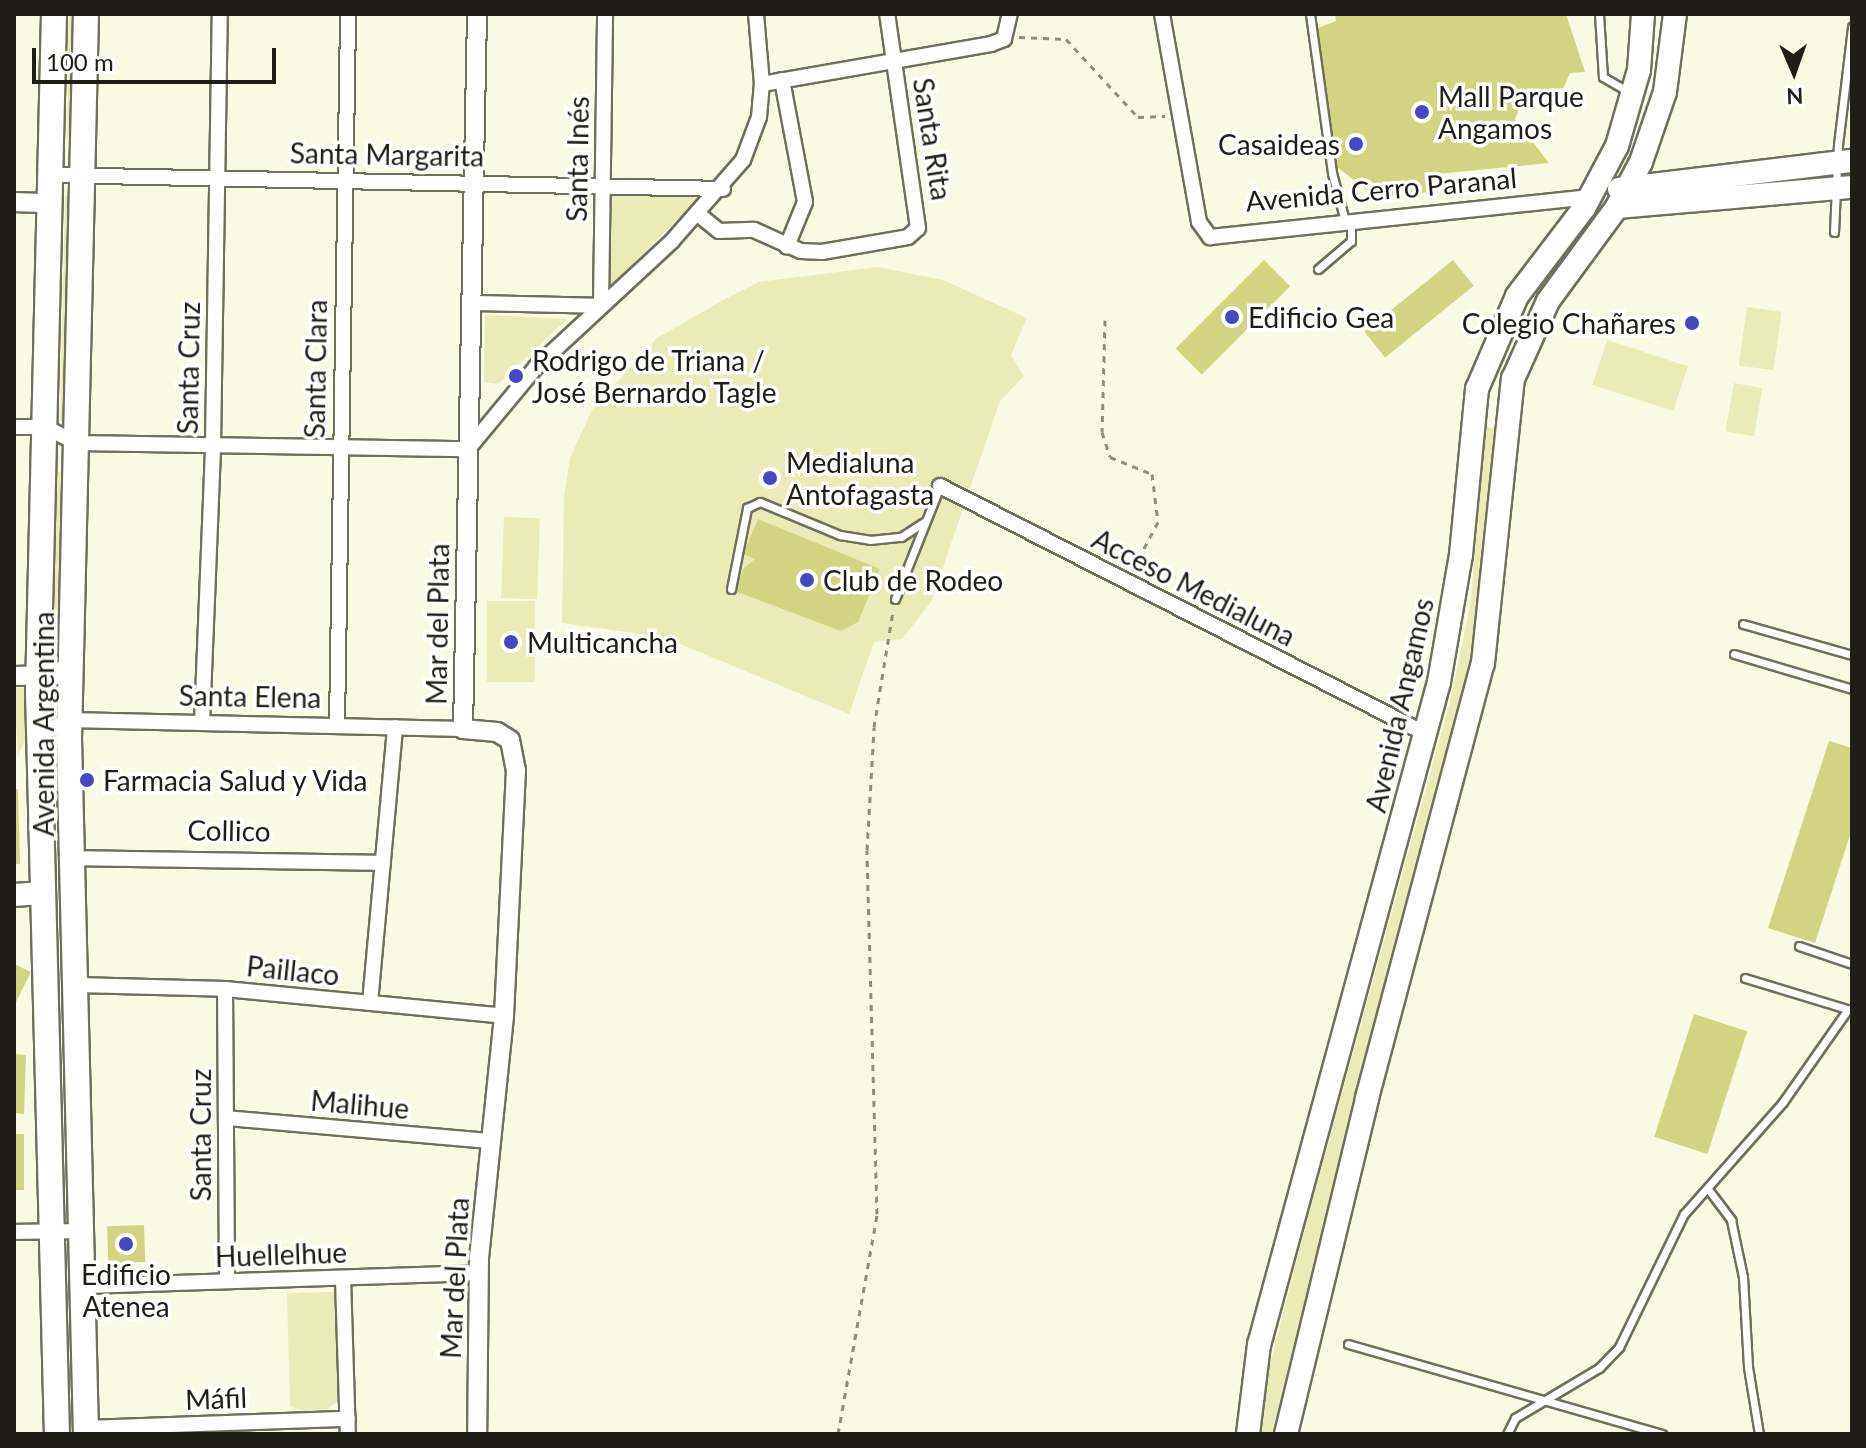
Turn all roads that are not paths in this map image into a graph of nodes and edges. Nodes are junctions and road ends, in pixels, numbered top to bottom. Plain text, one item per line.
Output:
1 (54, 14) edge
2 (86, 14) edge
3 (220, 14) edge
4 (348, 14) edge
5 (477, 14) edge
6 (605, 14) edge
7 (756, 14) edge
8 (887, 14) edge
9 (1010, 14) edge
10 (1162, 14) edge
11 (1310, 14) edge
12 (1599, 14) edge
13 (1643, 14) edge
14 (1678, 14) edge
15 (1852, 27) edge
16 (894, 59) junction
17 (782, 80) junction
18 (762, 84) junction
19 (1634, 96) junction
20 (1845, 162) edge
21 (50, 175) junction
22 (83, 176) junction
23 (217, 179) junction
24 (345, 181) junction
25 (474, 184) junction
26 (1629, 186) junction
27 (603, 187) junction
28 (1845, 188) edge
29 (723, 189) junction
30 (14, 202) edge
31 (49, 203) junction
32 (1588, 203) junction
33 (1617, 207) junction
34 (698, 214) junction
35 (1348, 221) junction
36 (1834, 232) dead end
37 (787, 246) junction
38 (1318, 269) dead end
39 (472, 303) junction
40 (601, 306) junction
41 (14, 427) edge
42 (45, 427) junction
43 (77, 443) junction
44 (213, 445) junction
45 (340, 447) junction
46 (468, 449) junction
47 (940, 486) joint
48 (924, 522) junction
49 (731, 589) dead end
50 (895, 599) road end
51 (1743, 624) dead end
52 (1734, 654) dead end
53 (1852, 655) edge
54 (71, 665) junction
55 (14, 676) edge
56 (39, 676) junction
57 (1852, 689) edge
58 (69, 720) junction
59 (202, 723) junction
60 (337, 726) junction
61 (395, 727) junction
62 (463, 729) junction
63 (1426, 734) junction
64 (39, 735) junction
65 (73, 858) junction
66 (383, 863) junction
67 (41, 893) junction
68 (14, 895) edge
69 (1799, 946) dead end
70 (1852, 964) edge
71 (1745, 978) dead end
72 (77, 985) junction
73 (225, 989) junction
74 (370, 1003) junction
75 (1850, 1010) edge
76 (504, 1016) junction
77 (226, 1118) junction
78 (491, 1141) junction
79 (1708, 1189) junction
80 (52, 1231) junction
81 (82, 1231) junction
82 (14, 1232) edge
83 (480, 1273) junction
84 (343, 1279) junction
85 (227, 1281) junction
86 (84, 1286) junction
87 (1348, 1344) dead end
88 (1545, 1403) junction
89 (348, 1426) edge
90 (268, 1428) edge
91 (86, 1431) edge
92 (57, 1434) edge
93 (477, 1434) edge
94 (1248, 1434) edge
95 (1286, 1434) edge
96 (1507, 1434) edge
97 (1662, 1434) edge
98 (1759, 1434) edge

1 - 21 main road, Avenida Argentina
2 - 22 main road, Avenida Argentina
3 - 23 street, Santa Cruz
4 - 24 street, Santa Clara
5 - 25 street, Mar del Plata
6 - 27 street, Santa Inés
7 - 18 street
8 - 16 street, Santa Rita
9 - 16 street
10 - 35 street, Avenida Cerro Paranal
11 - 35 lane
12 - 19 lane
13 - 19 main road, Avenida Angamos
14 - 26 main road
15 - 20 lane
16 - 17 street
16 - 37 street, Santa Rita
17 - 18 street
17 - 37 street
18 - 29 street
19 - 32 main road, Avenida Angamos
20 - 26 main road, Avenida Cerro Paranal
20 - 28 lane
21 - 22 street, Santa Margarita
21 - 31 main road, Avenida Argentina
22 - 23 street, Santa Margarita
22 - 43 main road, Avenida Argentina
23 - 24 street, Santa Margarita
23 - 44 street, Santa Cruz
24 - 25 street, Santa Margarita
24 - 45 street, Santa Clara
25 - 27 street, Santa Margarita
25 - 39 street, Mar del Plata
26 - 32 main road, Avenida Cerro Paranal
26 - 33 main road
27 - 29 street, Santa Margarita
27 - 40 street, Santa Inés
28 - 33 main road, Avenida Cerro Paranal
28 - 36 lane
29 - 34 street
30 - 31 street
31 - 42 main road, Avenida Argentina
32 - 33 street, Avenida Cerro Paranal
32 - 35 street, Avenida Cerro Paranal
32 - 63 main road, Avenida Angamos
33 - 95 main road
34 - 37 street, Santa Rita
34 - 40 street
35 - 38 lane
39 - 40 street
39 - 46 street, Mar del Plata
40 - 46 street
41 - 42 street
42 - 43 street
42 - 56 main road, Avenida Argentina
43 - 44 street
43 - 54 main road, Avenida Argentina
44 - 45 street
44 - 59 street, Santa Cruz
45 - 46 street
45 - 60 street, Santa Clara
46 - 62 street, Mar del Plata
47 - 48 lane
47 - 63 street, Acceso Medialuna
48 - 49 lane
48 - 50 lane
51 - 53 lane
52 - 57 lane
54 - 56 street
54 - 58 main road, Avenida Argentina
55 - 56 street
56 - 64 main road, Avenida Argentina
58 - 59 street, Santa Elena
58 - 64 street, Santa Elena
58 - 65 main road, Avenida Argentina
59 - 60 street, Santa Elena
60 - 61 street, Santa Elena
61 - 62 street, Santa Elena
61 - 66 street
62 - 76 street, Mar del Plata
63 - 94 main road, Avenida Angamos
64 - 67 main road, Avenida Argentina
65 - 66 street, Collico
65 - 72 main road, Avenida Argentina
66 - 74 street
67 - 68 main road
67 - 72 main road
67 - 80 main road, Avenida Argentina
69 - 70 lane
71 - 75 lane
72 - 73 street, Paillaco
72 - 81 main road, Avenida Argentina
73 - 74 street, Paillaco
73 - 77 street, Santa Cruz
74 - 76 street, Paillaco
75 - 79 lane
76 - 78 street, Mar del Plata
77 - 78 street, Malihue
77 - 85 street, Santa Cruz
78 - 83 street, Mar del Plata
79 - 88 lane
79 - 98 lane
80 - 81 street
80 - 82 street
80 - 92 main road, Avenida Argentina
81 - 86 main road, Avenida Argentina
83 - 84 street, Huellelhue
83 - 93 street, Mar del Plata
84 - 85 street, Huellelhue
84 - 89 street
85 - 86 street, Huellelhue
86 - 91 main road, Avenida Argentina
87 - 88 lane
88 - 96 lane
88 - 97 lane
89 - 90 street, Máfil
90 - 91 street, Máfil

